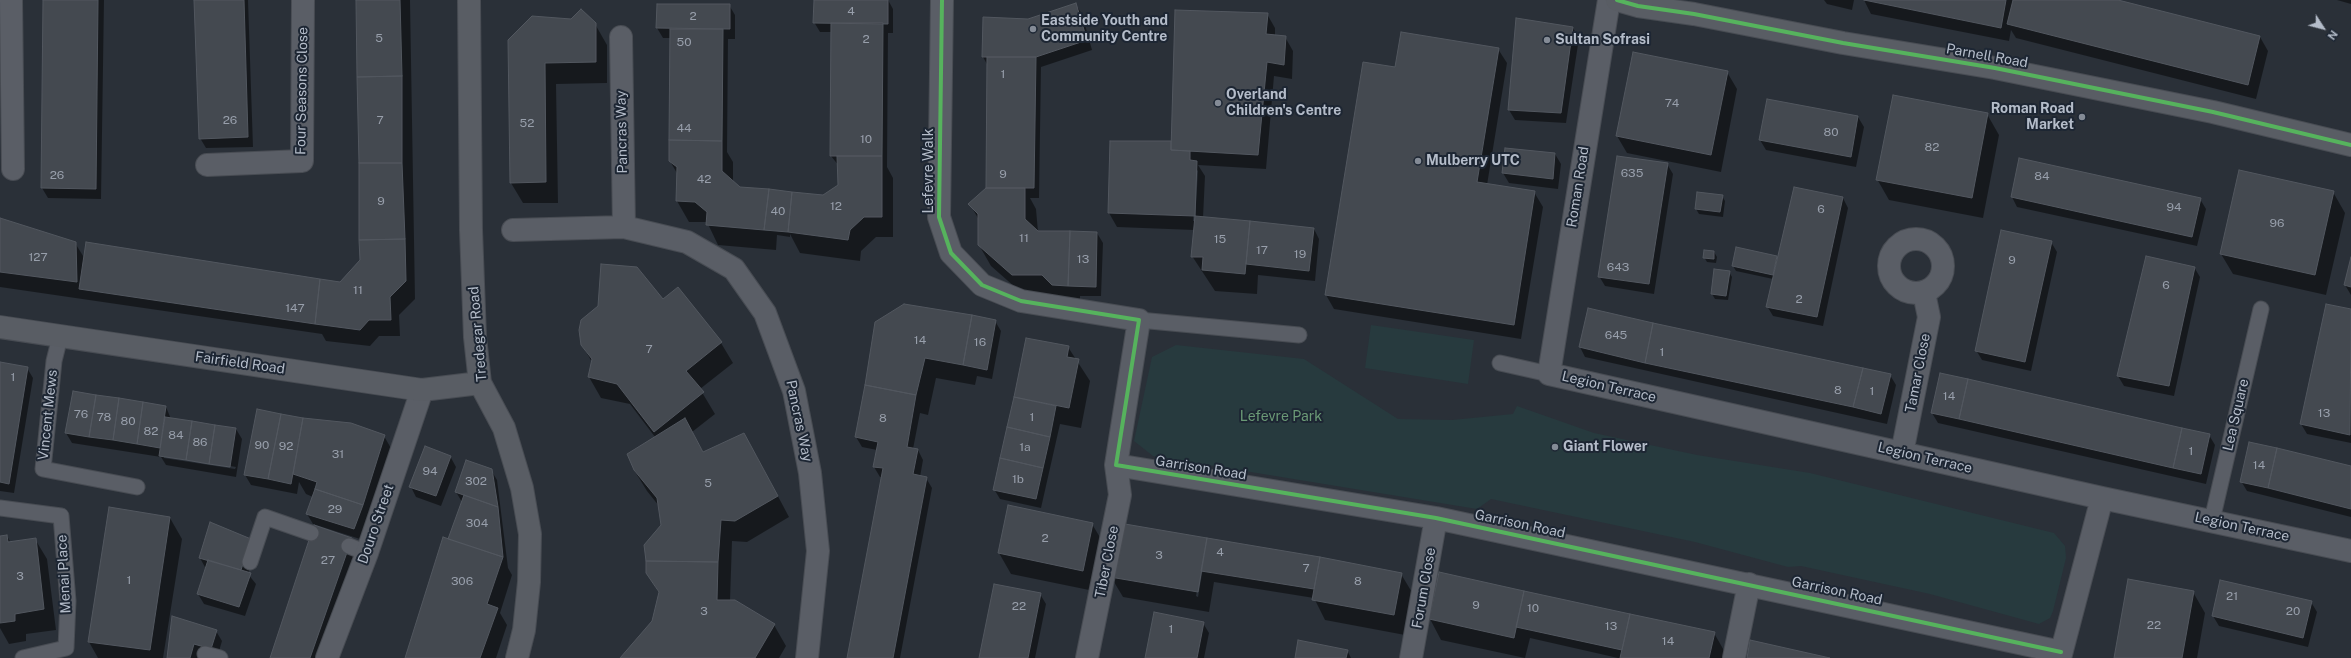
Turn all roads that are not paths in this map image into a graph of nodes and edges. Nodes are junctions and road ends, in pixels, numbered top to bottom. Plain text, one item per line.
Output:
1 (11, 0) edge
2 (303, 0) edge
3 (469, 0) edge
4 (942, 0) edge
5 (1609, 0) edge
6 (1617, 0) edge
7 (621, 37) dead end
8 (2351, 145) edge
9 (207, 165) dead end
10 (13, 169) dead end
11 (624, 228) junction
12 (513, 230) dead end
13 (1924, 293) dead end
14 (2261, 309) dead end
15 (1139, 320) junction
16 (0, 327) edge
17 (1299, 335) dead end
18 (60, 337) junction
19 (1500, 363) dead end
20 (1549, 374) junction
21 (480, 384) junction
22 (422, 390) junction
23 (1902, 453) junction
24 (1116, 466) junction
25 (137, 487) dead end
26 (2102, 498) junction
27 (0, 508) edge
28 (1436, 518) junction
29 (2212, 520) junction
30 (311, 533) dead end
31 (2351, 551) edge
32 (250, 562) dead end
33 (1749, 584) junction
34 (205, 654) dead end
35 (2061, 655) edge
36 (23, 658) edge
37 (220, 658) edge
38 (328, 658) edge
39 (517, 658) edge
40 (807, 658) edge
41 (1087, 658) edge
42 (1411, 658) edge
43 (1734, 658) edge

1 - 10 street
2 - 9 street, Four Seasons Close
3 - 21 main road, Tredegar Road
4 - 15 street, Lefevre Walk
5 - 20 street, Roman Road
6 - 8 main road, Parnell Road
7 - 11 street, Pancras Way
11 - 12 street, Pancras Way
11 - 40 street, Pancras Way
13 - 23 street, Tamar Close
14 - 29 lane, Lea Square
15 - 17 lane
15 - 24 street
16 - 18 main road, Fairfield Road
18 - 22 main road, Fairfield Road
18 - 25 lane, Vincent Mews
19 - 20 lane, Legion Terrace
20 - 23 street, Legion Terrace
21 - 22 main road, Fairfield Road
21 - 39 main road, Tredegar Road
22 - 38 street, Douro Street
23 - 26 street, Legion Terrace
24 - 28 street, Garrison Road
24 - 41 street, Tiber Close
26 - 29 street, Legion Terrace
26 - 35 street, Garrison Road
27 - 36 lane, Menai Place
28 - 33 street, Garrison Road
28 - 42 street, Forum Close
29 - 31 street, Legion Terrace
30 - 32 lane
33 - 35 street, Garrison Road
33 - 43 street
34 - 37 lane

